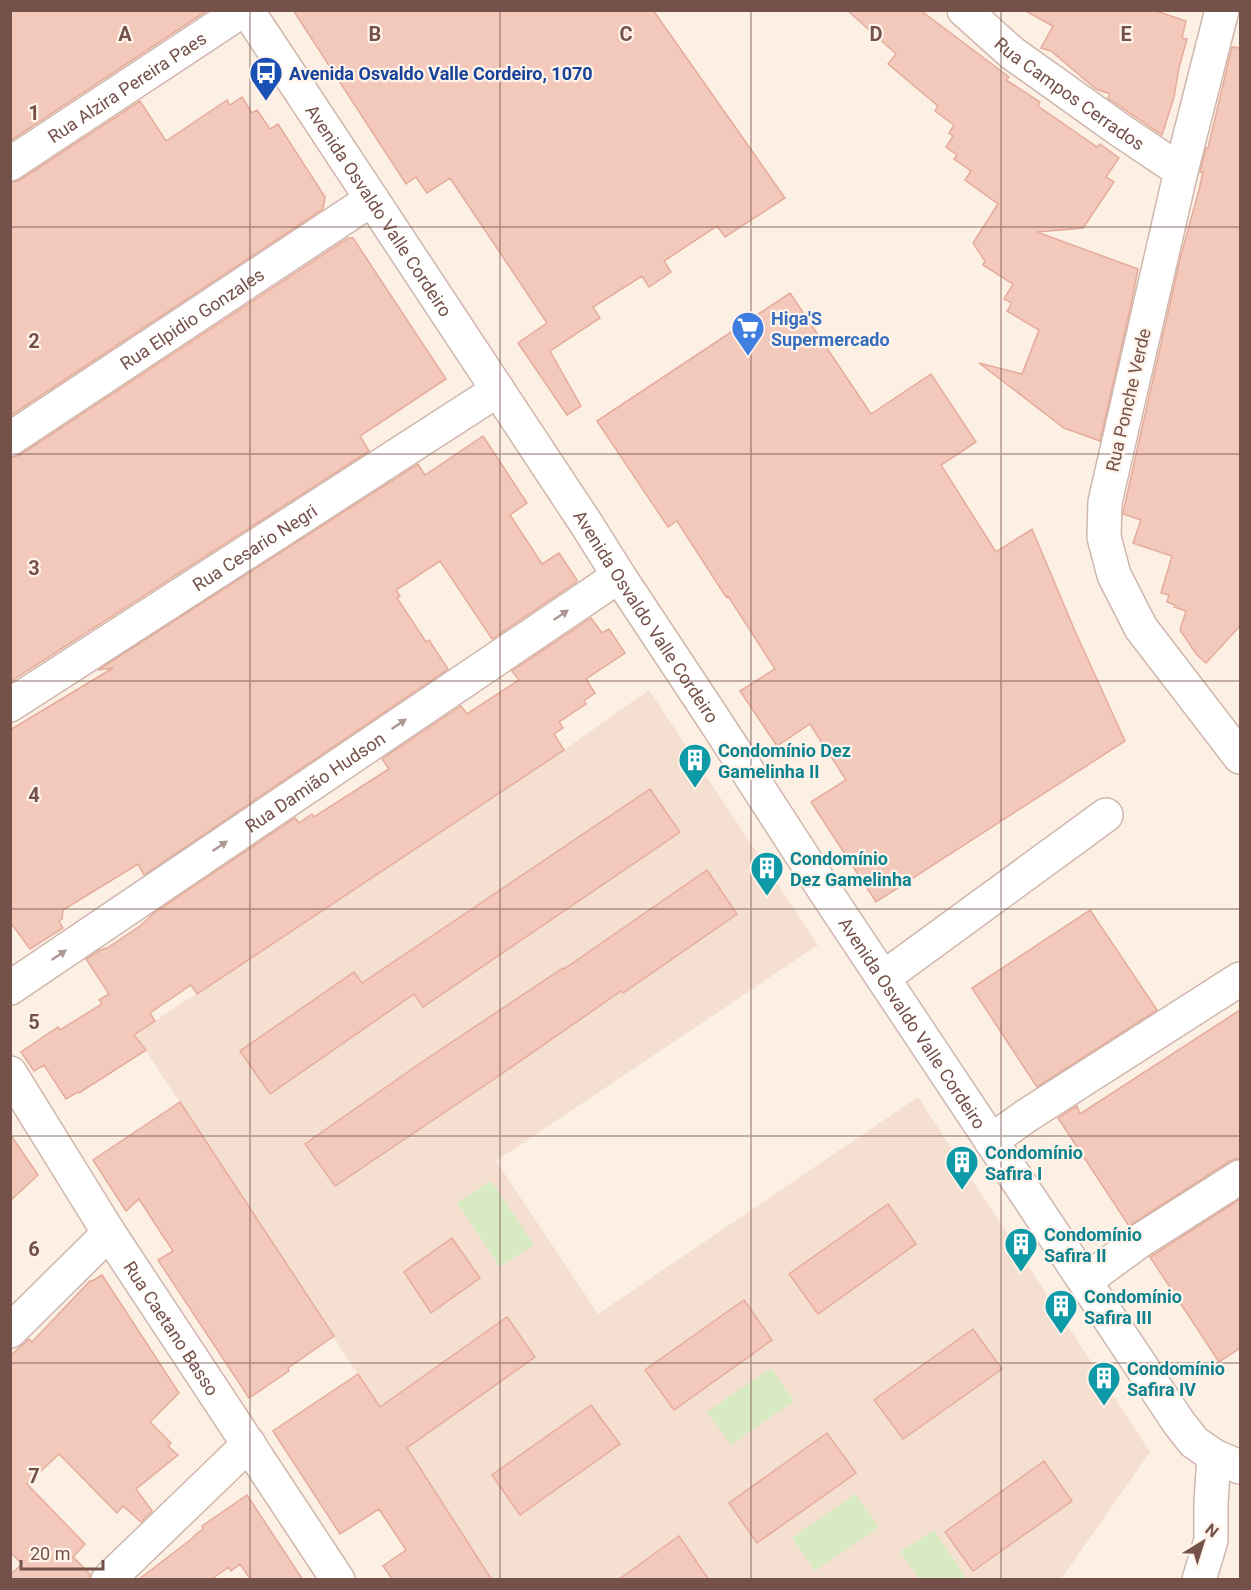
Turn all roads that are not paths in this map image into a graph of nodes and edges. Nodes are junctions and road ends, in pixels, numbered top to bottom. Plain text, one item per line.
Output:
1 (245, 10) edge
2 (964, 10) edge
3 (1222, 10) edge
4 (10, 164) edge
5 (1181, 171) junction
6 (372, 199) junction
7 (498, 390) junction
8 (10, 439) edge
9 (619, 576) junction
10 (10, 705) edge
11 (1240, 757) edge
12 (1106, 815) dead end
13 (883, 978) junction
14 (1240, 979) edge
15 (10, 988) edge
16 (10, 1073) edge
17 (991, 1141) junction
18 (1240, 1177) edge
19 (110, 1233) junction
20 (1084, 1281) junction
21 (10, 1331) edge
22 (249, 1444) junction
23 (1227, 1461) edge
24 (108, 1580) edge
25 (338, 1580) edge
26 (1199, 1580) edge

1 - 4 street, Rua Alzira Pereira Paes
1 - 6 street, Avenida Osvaldo Valle Cordeiro
2 - 5 street, Rua Campos Cerrados
3 - 5 street, Rua Ponche Verde
5 - 11 street, Rua Ponche Verde
6 - 7 street, Avenida Osvaldo Valle Cordeiro
6 - 8 street, Rua Elpidio Gonzales
7 - 9 street, Avenida Osvaldo Valle Cordeiro
7 - 10 street, Rua Cesario Negri
9 - 13 street, Avenida Osvaldo Valle Cordeiro
15 -> 9 street, Rua Damião Hudson
12 - 13 street
13 - 17 street, Avenida Osvaldo Valle Cordeiro
14 - 17 street
16 - 19 street, Rua Caetano Basso
17 - 20 street, Avenida Osvaldo Valle Cordeiro
18 - 20 street
19 - 21 street
19 - 22 street, Rua Caetano Basso
20 - 23 street, Avenida Osvaldo Valle Cordeiro
22 - 24 street
22 - 25 street, Rua Caetano Basso
23 - 26 street

